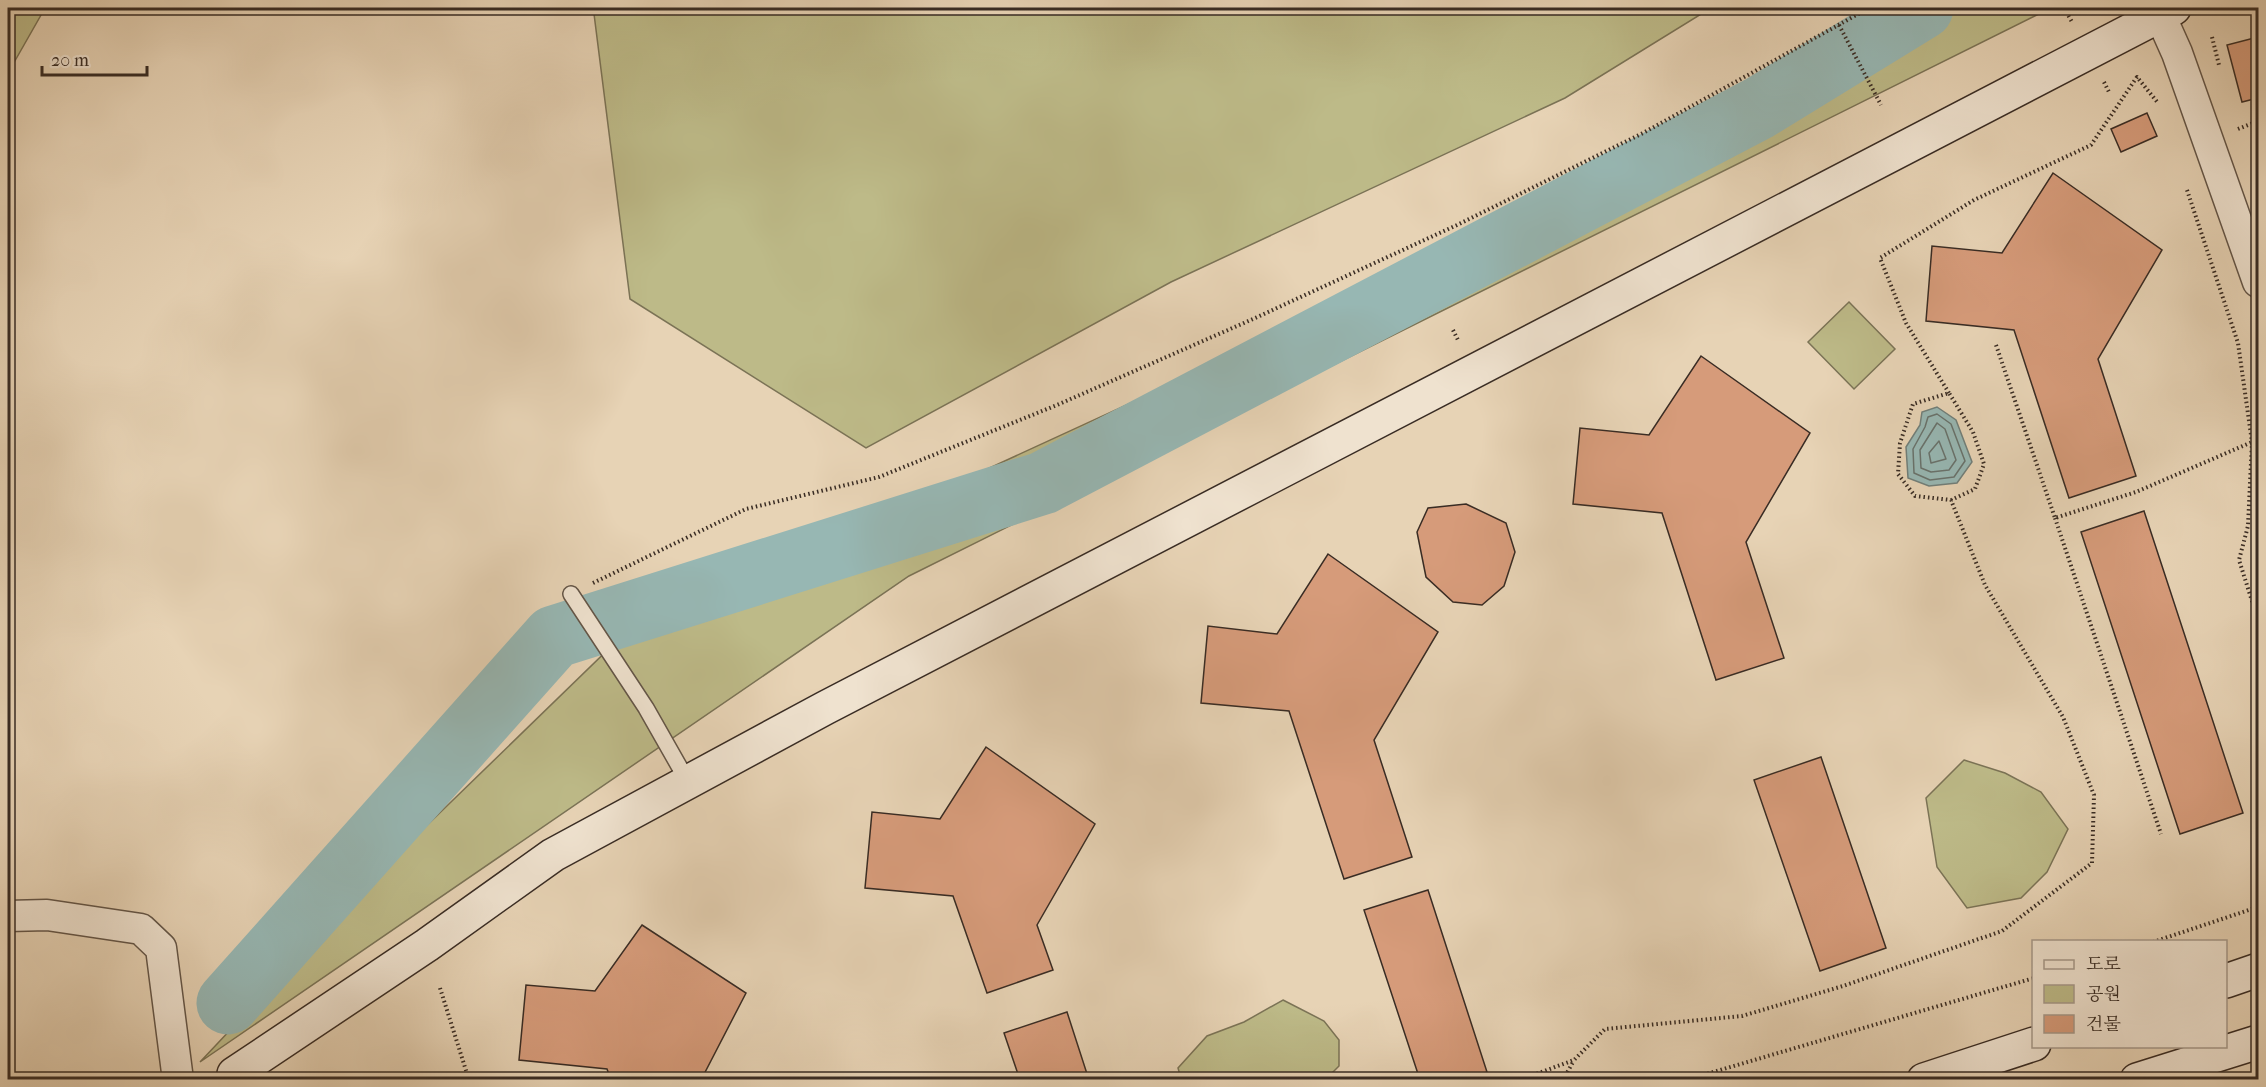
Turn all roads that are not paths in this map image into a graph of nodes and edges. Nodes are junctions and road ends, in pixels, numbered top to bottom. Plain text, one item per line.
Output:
1 (2167, 11) edge
2 (2259, 282) edge
3 (571, 594) road end
4 (688, 782) junction
5 (8, 916) edge
6 (2259, 970) edge
7 (2227, 981) edge
8 (2259, 1042) edge
9 (2032, 1045) edge
10 (231, 1077) edge
11 (178, 1080) edge
12 (1924, 1080) edge
13 (2137, 1080) edge

1 - 2 street
1 - 4 street
3 - 4 lane
4 - 10 street
5 - 11 street
6 - 7 street
8 - 13 street
9 - 12 street

